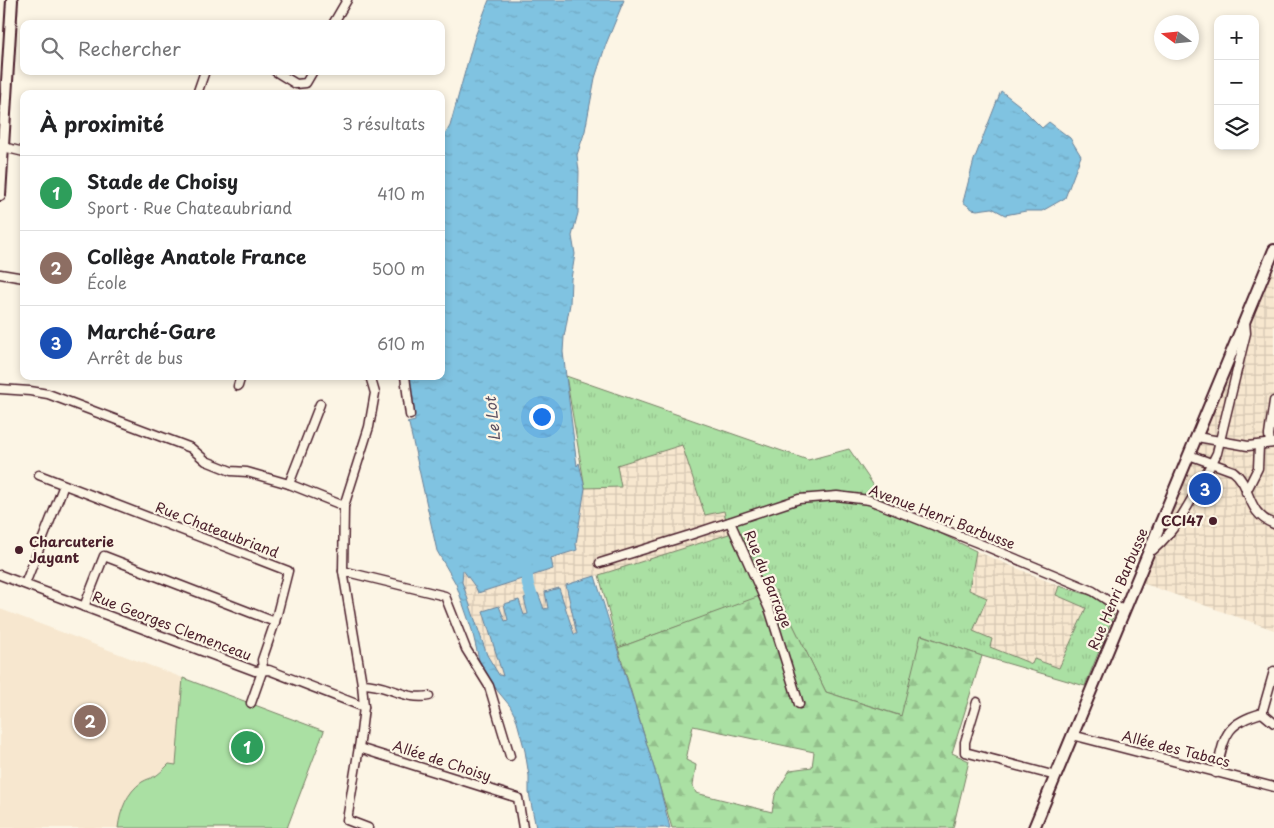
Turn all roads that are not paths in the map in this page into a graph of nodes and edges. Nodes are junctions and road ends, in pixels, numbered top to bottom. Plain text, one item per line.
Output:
1 (12, 0) edge
2 (347, 0) edge
3 (335, 20) edge
4 (203, 75) edge
5 (281, 75) edge
6 (311, 75) edge
7 (198, 90) edge
8 (3, 115) edge
9 (3, 147) junction
10 (20, 151) edge
11 (0, 195) edge
12 (1274, 250) edge
13 (0, 274) edge
14 (20, 277) edge
15 (1245, 321) junction
16 (240, 380) edge
17 (371, 380) edge
18 (406, 380) edge
19 (238, 386) dead end
20 (0, 389) edge
21 (1274, 401) edge
22 (320, 404) dead end
23 (410, 415) dead end
24 (1197, 437) junction
25 (1220, 442) junction
26 (1272, 443) edge
27 (1259, 446) junction
28 (1189, 455) junction
29 (1212, 463) junction
30 (39, 475) dead end
31 (289, 484) junction
32 (64, 485) junction
33 (1246, 492) junction
34 (344, 506) junction
35 (730, 522) junction
36 (1274, 524) edge
37 (1150, 549) junction
38 (600, 563) dead end
39 (343, 571) junction
40 (0, 575) edge
41 (25, 584) junction
42 (84, 606) junction
43 (1124, 611) junction
44 (275, 622) junction
45 (263, 669) junction
46 (1274, 671) edge
47 (362, 684) junction
48 (429, 696) dead end
49 (251, 702) dead end
50 (977, 702) dead end
51 (799, 704) dead end
52 (364, 707) junction
53 (1262, 713) junction
54 (1274, 723) edge
55 (1072, 735) junction
56 (359, 748) junction
57 (510, 756) dead end
58 (1216, 772) junction
59 (1056, 776) junction
60 (1274, 787) edge
61 (346, 824) edge
62 (368, 828) edge
63 (523, 828) edge
64 (1034, 828) edge

1 - 8 main road
2 - 3 street
4 - 7 street
5 - 6 street
8 - 9 main road
9 - 10 street
9 - 11 main road
12 - 15 main road, Rue Henri Barbusse
13 - 14 street
15 - 24 main road, Rue Henri Barbusse
15 - 25 street
16 - 19 street
17 - 34 street
18 - 23 street
20 - 31 street
21 - 26 street
22 - 31 street
24 - 25 street
24 - 28 main road, Rue Henri Barbusse
25 - 27 street
25 - 29 street
26 - 27 street
27 - 33 street
28 - 29 street
28 - 37 main road, Rue Henri Barbusse
29 - 33 street
29 - 37 street
30 - 32 street, Rue Chateaubriand
31 - 34 street
32 - 41 street
32 - 44 street, Rue Chateaubriand
33 - 36 street
34 - 39 street
35 - 38 street, Avenue Henri Barbusse
35 - 43 street, Avenue Henri Barbusse
35 - 51 street, Rue du Barrage
37 - 43 main road, Rue Henri Barbusse
39 - 47 street
39 - 57 street
40 - 41 street, Rue Georges Clemenceau
41 - 42 street, Rue Georges Clemenceau
42 - 44 street
42 - 45 street, Rue Georges Clemenceau
43 - 55 main road, Rue Henri Barbusse
44 - 45 street, Rue Chateaubriand
45 - 49 street, Rue Chateaubriand
45 - 52 street, Rue Georges Clemenceau
46 - 53 street
47 - 48 street
47 - 52 street
50 - 59 street
52 - 56 street
53 - 54 street
53 - 58 street
55 - 58 street, Allée des Tabacs
55 - 59 main road, Rue Henri Barbusse
56 - 61 street
56 - 63 street, Allée de Choisy
58 - 60 street, Allée des Tabacs
59 - 64 main road, Rue Henri Barbusse
61 - 62 street

